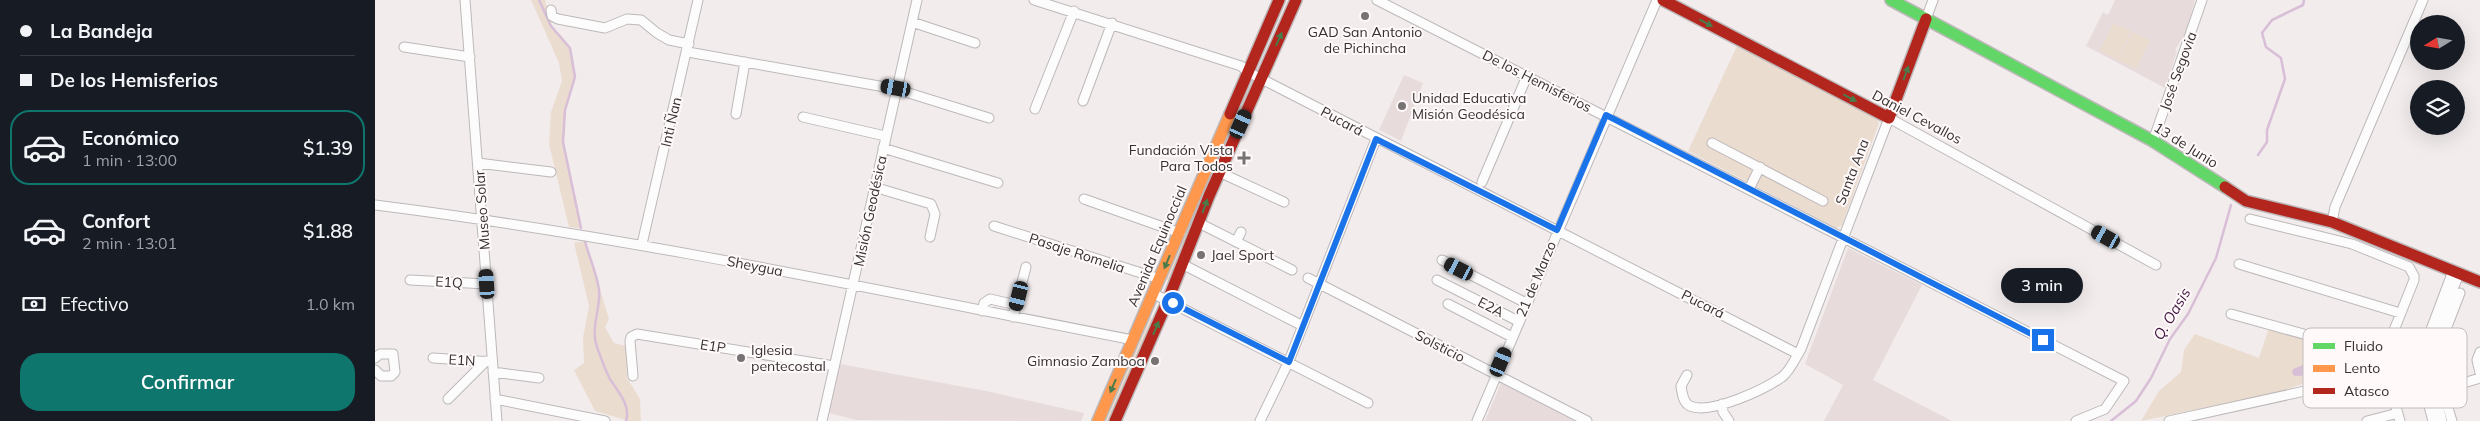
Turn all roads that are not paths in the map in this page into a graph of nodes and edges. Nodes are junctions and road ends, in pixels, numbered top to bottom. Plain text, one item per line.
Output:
1 (465, 0) edge
2 (698, 0) edge
3 (917, 0) edge
4 (1034, 0) edge
5 (1279, 0) edge
6 (1296, 0) edge
7 (1377, 0) edge
8 (1657, 0) edge
9 (1663, 0) edge
10 (1891, 0) edge
11 (1933, 0) edge
12 (2202, 0) edge
13 (2423, 0) edge
14 (551, 10) dead end
15 (1075, 12) junction
16 (1926, 18) junction
17 (912, 22) junction
18 (1112, 23) junction
19 (975, 43) dead end
20 (404, 47) dead end
21 (688, 48) junction
22 (470, 57) junction
23 (745, 62) junction
24 (1248, 72) junction
25 (1527, 76) junction
26 (1261, 78) junction
27 (896, 88) junction
28 (1083, 101) dead end
29 (1035, 109) dead end
30 (736, 114) dead end
31 (1606, 115) junction
32 (803, 117) dead end
33 (989, 118) dead end
34 (1889, 118) junction
35 (885, 136) junction
36 (1376, 139) junction
37 (2153, 141) junction
38 (1712, 143) dead end
39 (883, 148) junction
40 (478, 163) junction
41 (1760, 167) junction
42 (551, 172) dead end
43 (1219, 172) junction
44 (1483, 182) dead end
45 (998, 183) dead end
46 (874, 187) junction
47 (1749, 189) junction
48 (1085, 199) dead end
49 (1823, 201) dead end
50 (1284, 202) dead end
51 (375, 205) edge
52 (482, 219) junction
53 (2250, 219) dead end
54 (2332, 222) junction
55 (1199, 223) junction
56 (995, 226) dead end
57 (1557, 230) junction
58 (1180, 232) junction
59 (1241, 232) dead end
60 (930, 237) dead end
61 (1843, 237) junction
62 (1236, 242) junction
63 (643, 244) junction
64 (1442, 260) dead end
65 (1182, 264) junction
66 (2239, 264) dead end
67 (2156, 265) dead end
68 (1026, 268) dead end
69 (1292, 270) dead end
70 (2456, 272) junction
71 (1308, 278) dead end
72 (1160, 279) junction
73 (410, 280) dead end
74 (1437, 280) dead end
75 (2480, 282) edge
76 (1319, 283) junction
77 (487, 284) junction
78 (854, 286) junction
79 (2460, 293) dead end
80 (1154, 294) junction
81 (1168, 300) junction
82 (1526, 303) junction
83 (1012, 304) dead end
84 (1448, 304) dead end
85 (982, 311) junction
86 (2400, 313) junction
87 (2231, 314) dead end
88 (1013, 317) junction
89 (1519, 321) junction
90 (1303, 326) junction
91 (2394, 328) edge
92 (2435, 328) edge
93 (2446, 328) edge
94 (2303, 334) edge
95 (1512, 337) junction
96 (1133, 340) junction
97 (2480, 352) edge
98 (1798, 354) junction
99 (375, 358) edge
100 (433, 358) dead end
101 (489, 361) junction
102 (1289, 362) junction
103 (834, 366) junction
104 (375, 370) edge
105 (493, 372) junction
106 (2480, 373) edge
107 (1687, 374) dead end
108 (1496, 375) junction
109 (633, 376) dead end
110 (539, 378) dead end
111 (2480, 378) edge
112 (2467, 382) edge
113 (2303, 392) edge
114 (448, 399) dead end
115 (495, 399) junction
116 (1368, 403) dead end
117 (1722, 404) junction
118 (2431, 408) edge
119 (2440, 408) edge
120 (2446, 408) edge
121 (2399, 417) edge
122 (497, 421) edge
123 (605, 421) edge
124 (822, 421) edge
125 (1098, 421) edge
126 (1115, 421) edge
127 (1260, 421) edge
128 (1477, 421) edge
129 (1587, 421) edge
130 (1729, 421) edge
131 (2076, 421) edge
132 (2169, 421) edge
133 (2367, 421) edge
134 (2433, 421) edge
135 (2442, 421) edge
136 (2452, 421) edge

1 - 22 street, Museo Solar
2 - 21 street, Inti Ñan
3 - 17 street, Misión Geodésica
4 - 15 street, Pucará
5 - 24 main road, Avenida Equinoccial
26 -> 6 main road, Avenida Equinoccial
7 - 25 street, De los Hemisferios
8 - 31 street, 21 de Marzo
9 -> 34 main road, Daniel Cevallos
10 - 16 main road, 13 de Junio
11 - 16 street, Santa Ana
12 - 37 street, José Segovia
13 - 54 street
14 - 21 street
15 - 18 street, Pucará
15 - 29 street
34 -> 16 main road, Santa Ana
16 - 37 main road, 13 de Junio
17 - 19 street
17 - 27 street, Misión Geodésica
18 - 24 street, Pucará
18 - 28 street
20 - 22 street
21 - 23 street
21 - 63 street, Inti Ñan
22 - 40 street, Museo Solar
23 - 27 street
23 - 30 street
24 - 26 street, Pucará
24 - 58 main road, Avenida Equinoccial
25 - 31 street, De los Hemisferios
25 - 44 street
26 - 36 street, Pucará
26 - 43 main road, Avenida Equinoccial
27 - 33 street
27 - 35 street, Misión Geodésica
31 - 47 street, De los Hemisferios
31 - 57 street, 21 de Marzo
32 - 35 street
34 - 61 street, Santa Ana
34 - 67 street, Daniel Cevallos
35 - 39 street, Misión Geodésica
36 - 57 street, Pucará
36 - 76 street
37 - 54 main road, 13 de Junio
38 - 41 street
39 - 45 street
39 - 46 street, Misión Geodésica
40 - 42 street
40 - 52 street, Museo Solar
41 - 47 street
41 - 49 street
43 - 50 street
55 -> 43 main road, Avenida Equinoccial
46 - 60 street
46 - 78 street, Misión Geodésica
47 - 61 street, De los Hemisferios
48 - 58 street
51 - 52 street, Sheygua
52 - 63 street, Sheygua
52 - 77 street, Museo Solar
53 - 86 street
54 - 70 main road, 13 de Junio
55 - 62 street
55 - 65 main road, Avenida Equinoccial
56 - 72 street, Pasaje Romelia
57 - 82 street, 21 de Marzo
57 - 98 street, Pucará
58 -> 72 main road, Avenida Equinoccial
59 - 62 street
61 - 98 street, Santa Ana
61 - 131 street, De los Hemisferios
62 - 69 street
63 - 78 street, Sheygua
64 - 82 street
65 - 81 main road, Avenida Equinoccial
65 - 90 street
66 - 86 street
68 - 88 street
70 - 75 main road, 13 de Junio
70 - 92 street
71 - 76 street, Solsticio
72 - 80 main road, Avenida Equinoccial
73 - 77 street, E1Q
74 - 89 street, E2A
76 - 90 street
76 - 108 street, Solsticio
77 - 101 street, Museo Solar
78 - 85 street, Sheygua
78 - 103 street, Misión Geodésica
79 - 93 street
80 - 81 street
80 - 96 main road, Avenida Equinoccial
81 - 102 street
126 -> 81 main road, Avenida Equinoccial
82 - 89 street, 21 de Marzo
83 - 85 street
84 - 95 street
85 - 88 street, Sheygua
86 - 91 street
87 - 94 street
88 - 96 street, Sheygua
89 - 95 street, 21 de Marzo
90 - 102 street
95 - 108 street, 21 de Marzo
96 -> 125 main road, Avenida Equinoccial
97 - 106 street
98 - 117 street, Santa Ana
99 - 104 street
100 - 101 street, E1N
101 - 105 street, Museo Solar
101 - 114 street
102 - 116 street
102 - 127 street
103 - 109 street, E1P
103 - 124 street, Misión Geodésica
105 - 110 street
105 - 115 street, Museo Solar
107 - 117 street, Santa Ana
108 - 128 street, 21 de Marzo
108 - 129 street, Solsticio
111 - 112 street
113 - 132 street
115 - 122 street, Museo Solar
115 - 123 street
117 - 130 street
118 - 134 street
119 - 135 street
120 - 136 street
121 - 133 street

